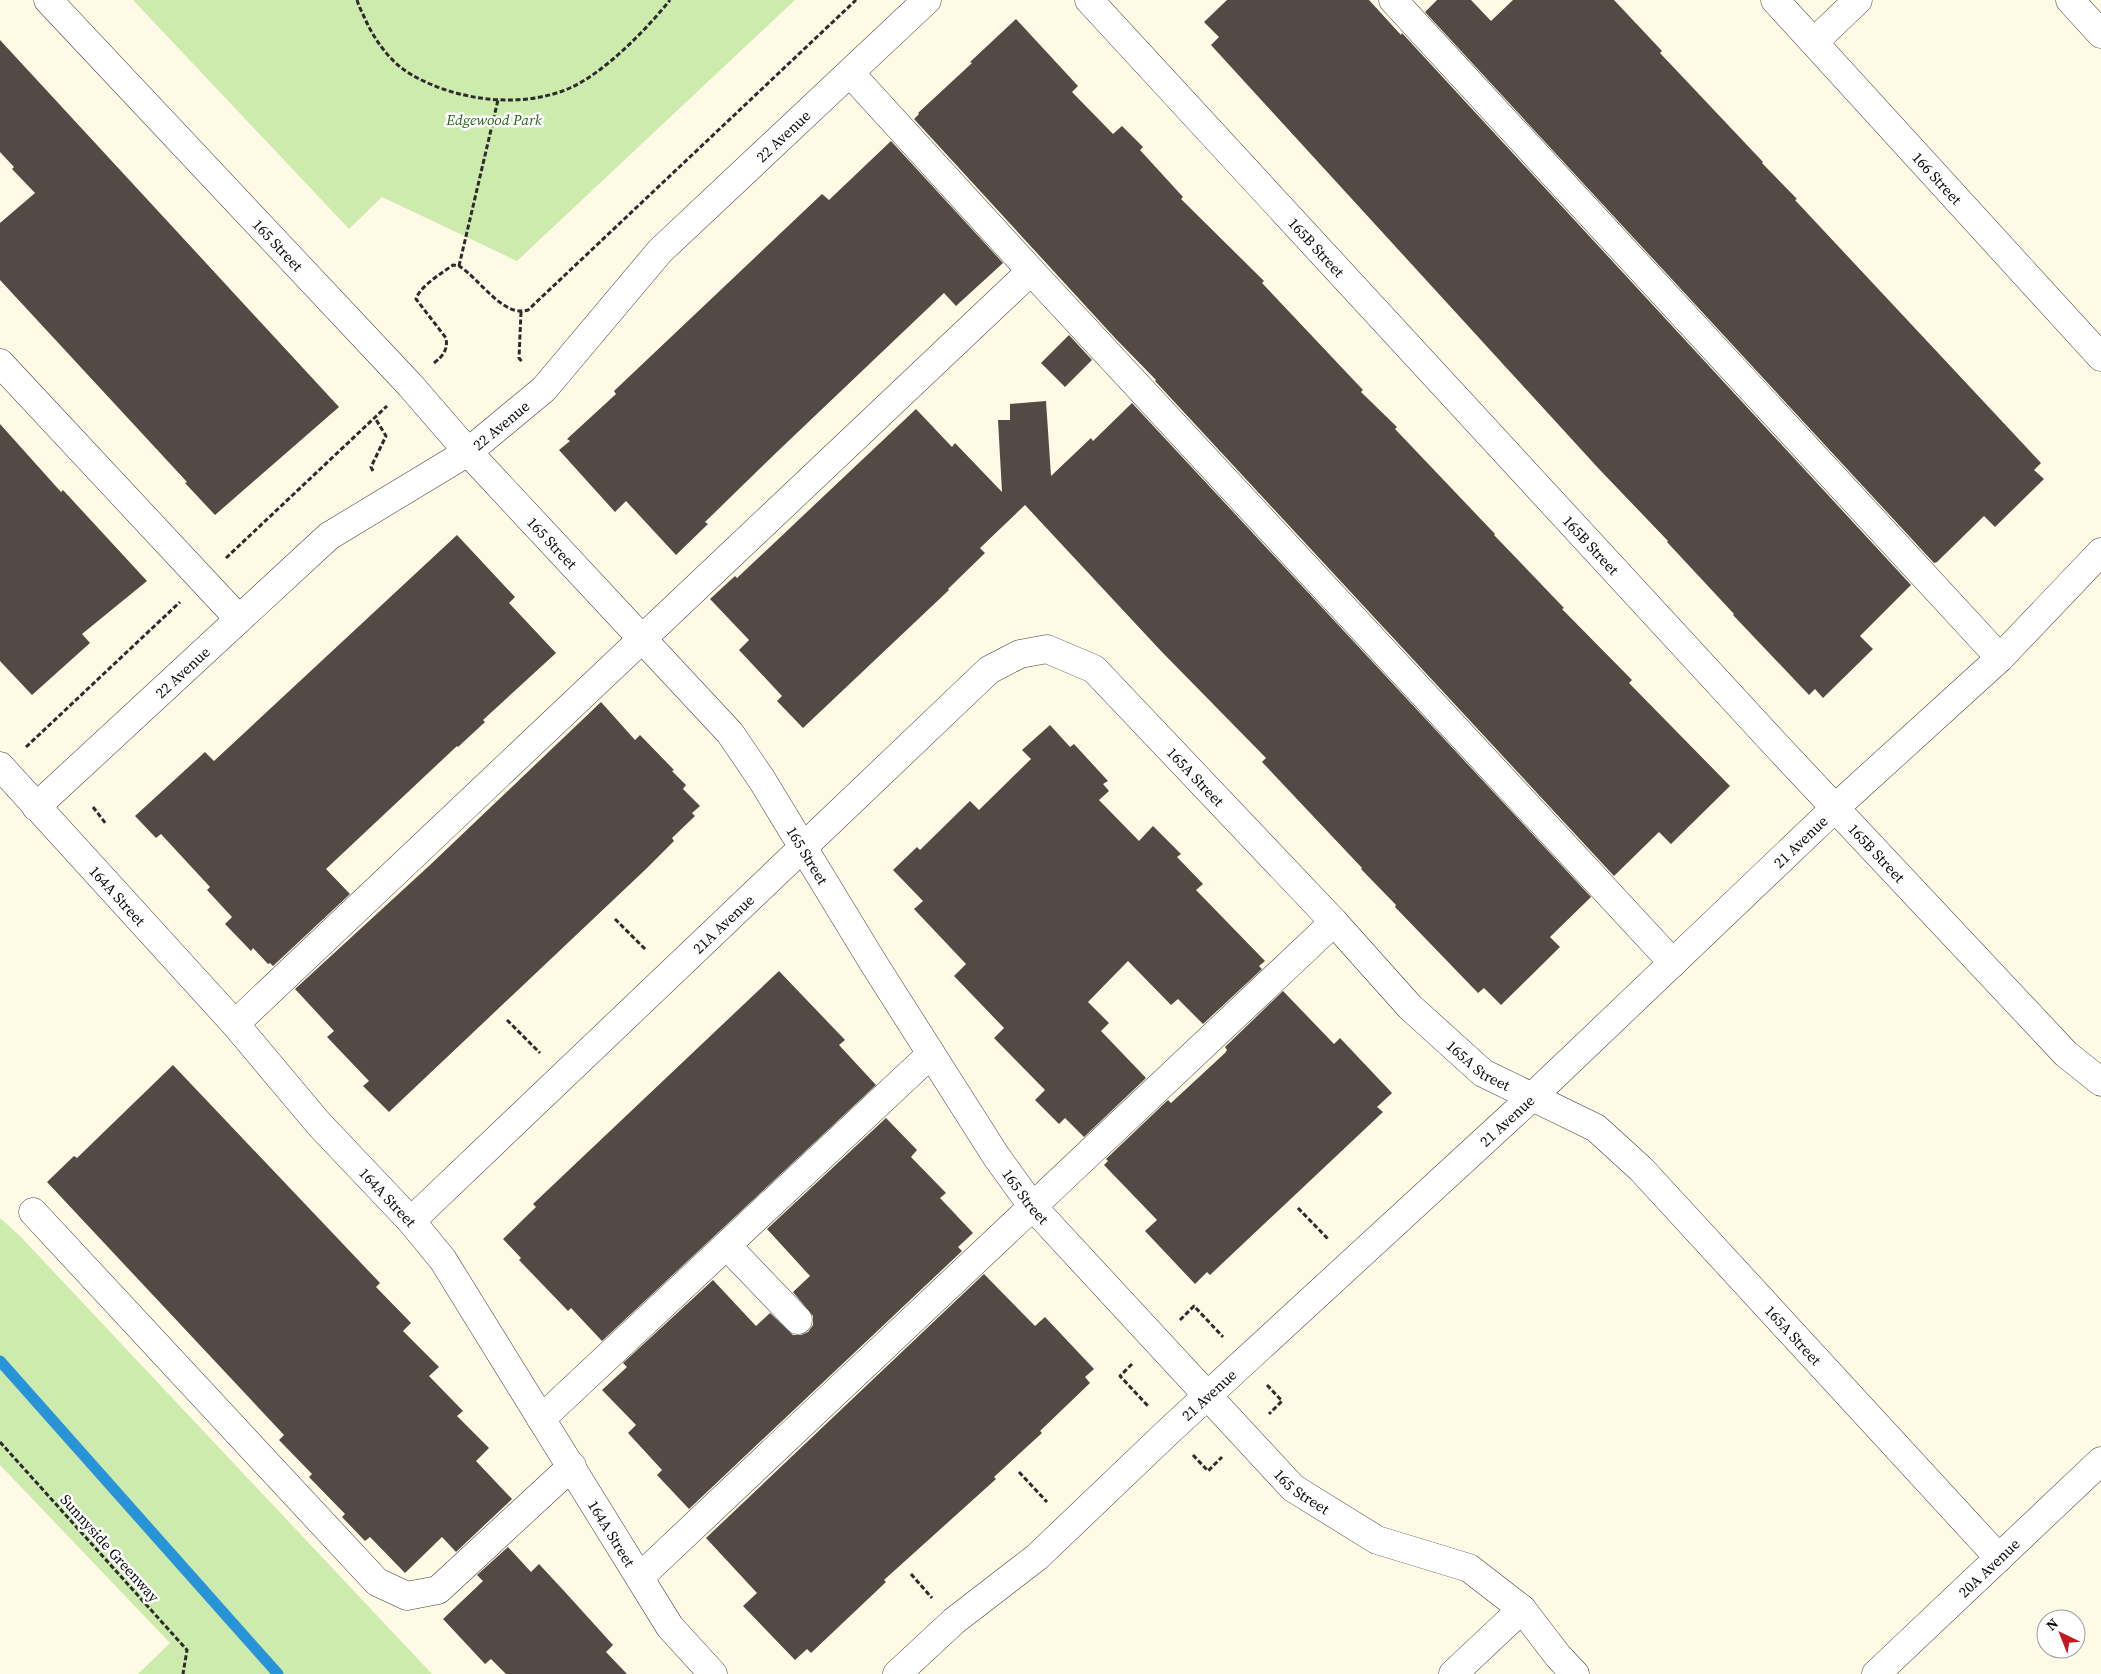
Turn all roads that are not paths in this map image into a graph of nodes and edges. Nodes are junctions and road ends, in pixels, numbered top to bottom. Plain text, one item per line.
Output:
1 (48, 0) edge
2 (927, 0) edge
3 (1089, 0) edge
4 (1393, 0) edge
5 (1775, 0) edge
6 (1858, 0) edge
7 (2070, 0) edge
8 (2101, 34) edge
9 (1814, 42) junction
10 (850, 73) junction
11 (1031, 271) junction
12 (2101, 357) edge
13 (0, 363) edge
14 (468, 452) junction
15 (2101, 552) edge
16 (239, 618) junction
17 (642, 638) junction
18 (1047, 649) joint
19 (2000, 658) junction
20 (0, 766) edge
21 (36, 807) junction
22 (1834, 808) junction
23 (803, 848) junction
24 (1334, 922) junction
25 (1673, 963) junction
26 (235, 1024) junction
27 (931, 1054) junction
28 (2101, 1082) edge
29 (1532, 1097) junction
30 (1032, 1206) junction
31 (33, 1212) dead end
32 (411, 1221) junction
33 (727, 1246) junction
34 (798, 1320) dead end
35 (1208, 1396) junction
36 (541, 1419) junction
37 (2101, 1461) edge
38 (572, 1466) junction
39 (1999, 1558) junction
40 (640, 1577) junction
41 (1522, 1609) junction
42 (713, 1674) edge
43 (898, 1674) edge
44 (1453, 1674) edge
45 (1575, 1674) edge
46 (1876, 1674) edge

1 - 14 street, 165 Street
2 - 10 street, 22 Avenue
3 - 22 street, 165B Street
4 - 19 street
5 - 9 street, 166 Street
6 - 9 street
7 - 8 street
9 - 12 street, 166 Street
10 - 11 street
10 - 14 street, 22 Avenue
11 - 17 street
11 - 25 street
13 - 16 street
14 - 16 street, 22 Avenue
14 - 17 street, 165 Street
15 - 19 street, 21 Avenue
16 - 21 street, 22 Avenue
17 - 23 street, 165 Street
17 - 26 street
18 - 23 street, 21A Avenue
18 - 24 street, 165A Street
19 - 22 street, 21 Avenue
20 - 21 street, 164A Street
21 - 26 street, 164A Street
22 - 25 street, 21 Avenue
22 - 28 street, 165B Street
23 - 27 street, 165 Street
23 - 32 street, 21A Avenue
24 - 29 street, 165A Street
24 - 30 street
25 - 29 street, 21 Avenue
26 - 32 street, 164A Street
27 - 30 street, 165 Street
27 - 33 street
29 - 35 street, 21 Avenue
29 - 39 street, 165A Street
30 - 35 street, 165 Street
30 - 40 street
31 - 38 street
32 - 36 street, 164A Street
33 - 34 street
33 - 36 street
35 - 41 street, 165 Street
35 - 43 street, 21 Avenue
36 - 38 street, 164A Street
37 - 39 street, 20A Avenue
38 - 40 street, 164A Street
39 - 46 street, 20A Avenue
40 - 42 street, 164A Street
41 - 44 street
41 - 45 street, 165 Street

